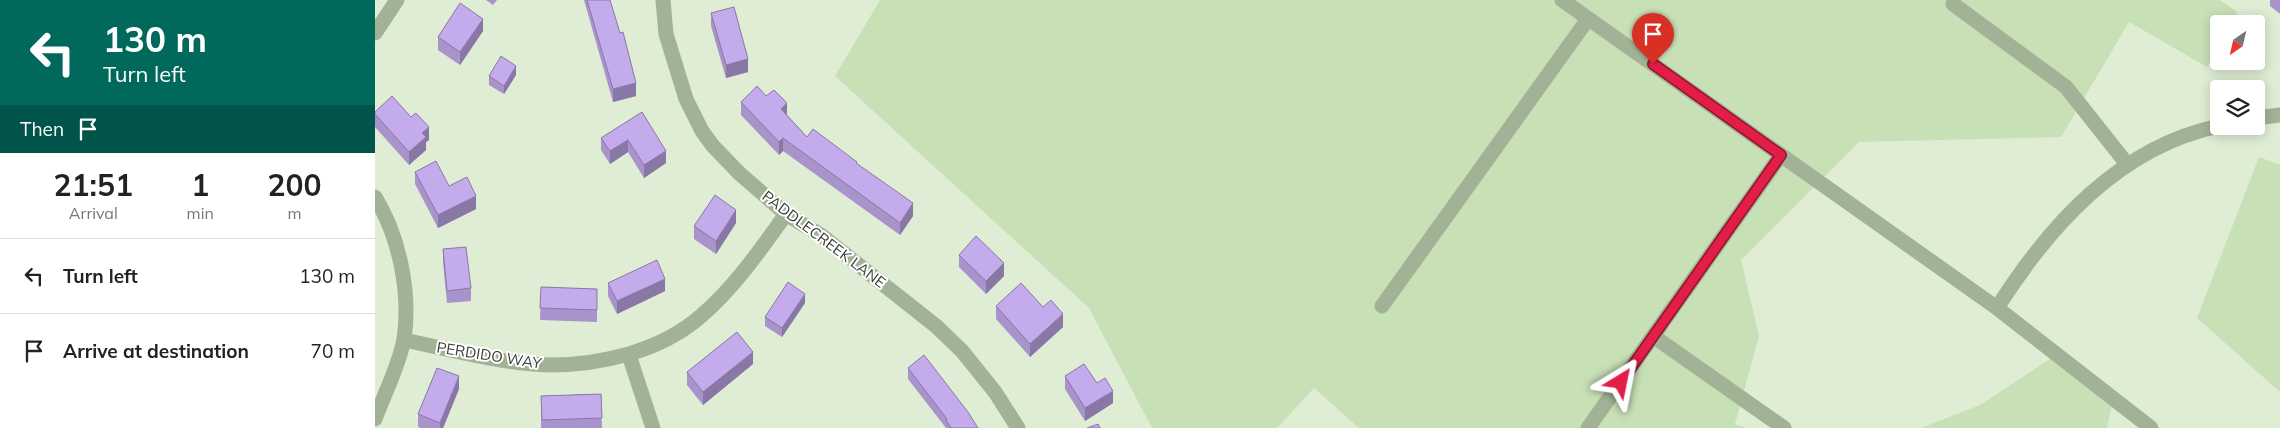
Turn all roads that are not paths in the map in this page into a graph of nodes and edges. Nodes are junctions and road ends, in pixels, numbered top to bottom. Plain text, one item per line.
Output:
1 (397, 0) edge
2 (663, 0) edge
3 (1562, 0) edge
4 (1953, 4) dead end
5 (1588, 19) junction
6 (375, 33) edge
7 (2280, 115) edge
8 (2265, 117) edge
9 (2210, 129) edge
10 (1781, 155) junction
11 (2127, 164) junction
12 (375, 197) edge
13 (786, 214) junction
14 (1382, 306) dead end
15 (1997, 308) junction
16 (1653, 336) junction
17 (404, 340) junction
18 (629, 354) junction
19 (375, 419) edge
20 (653, 428) edge
21 (1018, 428) edge
22 (1588, 428) edge
23 (1784, 428) edge
24 (2151, 428) edge

1 - 6 street
2 - 13 street, PADDLECREEK LANE
3 - 5 street
4 - 11 street
5 - 10 street
5 - 14 street
7 - 8 street
9 - 11 street
10 - 15 street
10 - 16 street
11 - 15 street
12 - 17 street
13 - 18 street, PERDIDO WAY
13 - 21 street, PADDLECREEK LANE
15 - 24 street
16 - 22 street
16 - 23 street
17 - 18 street, PERDIDO WAY
17 - 19 street
18 - 20 street

